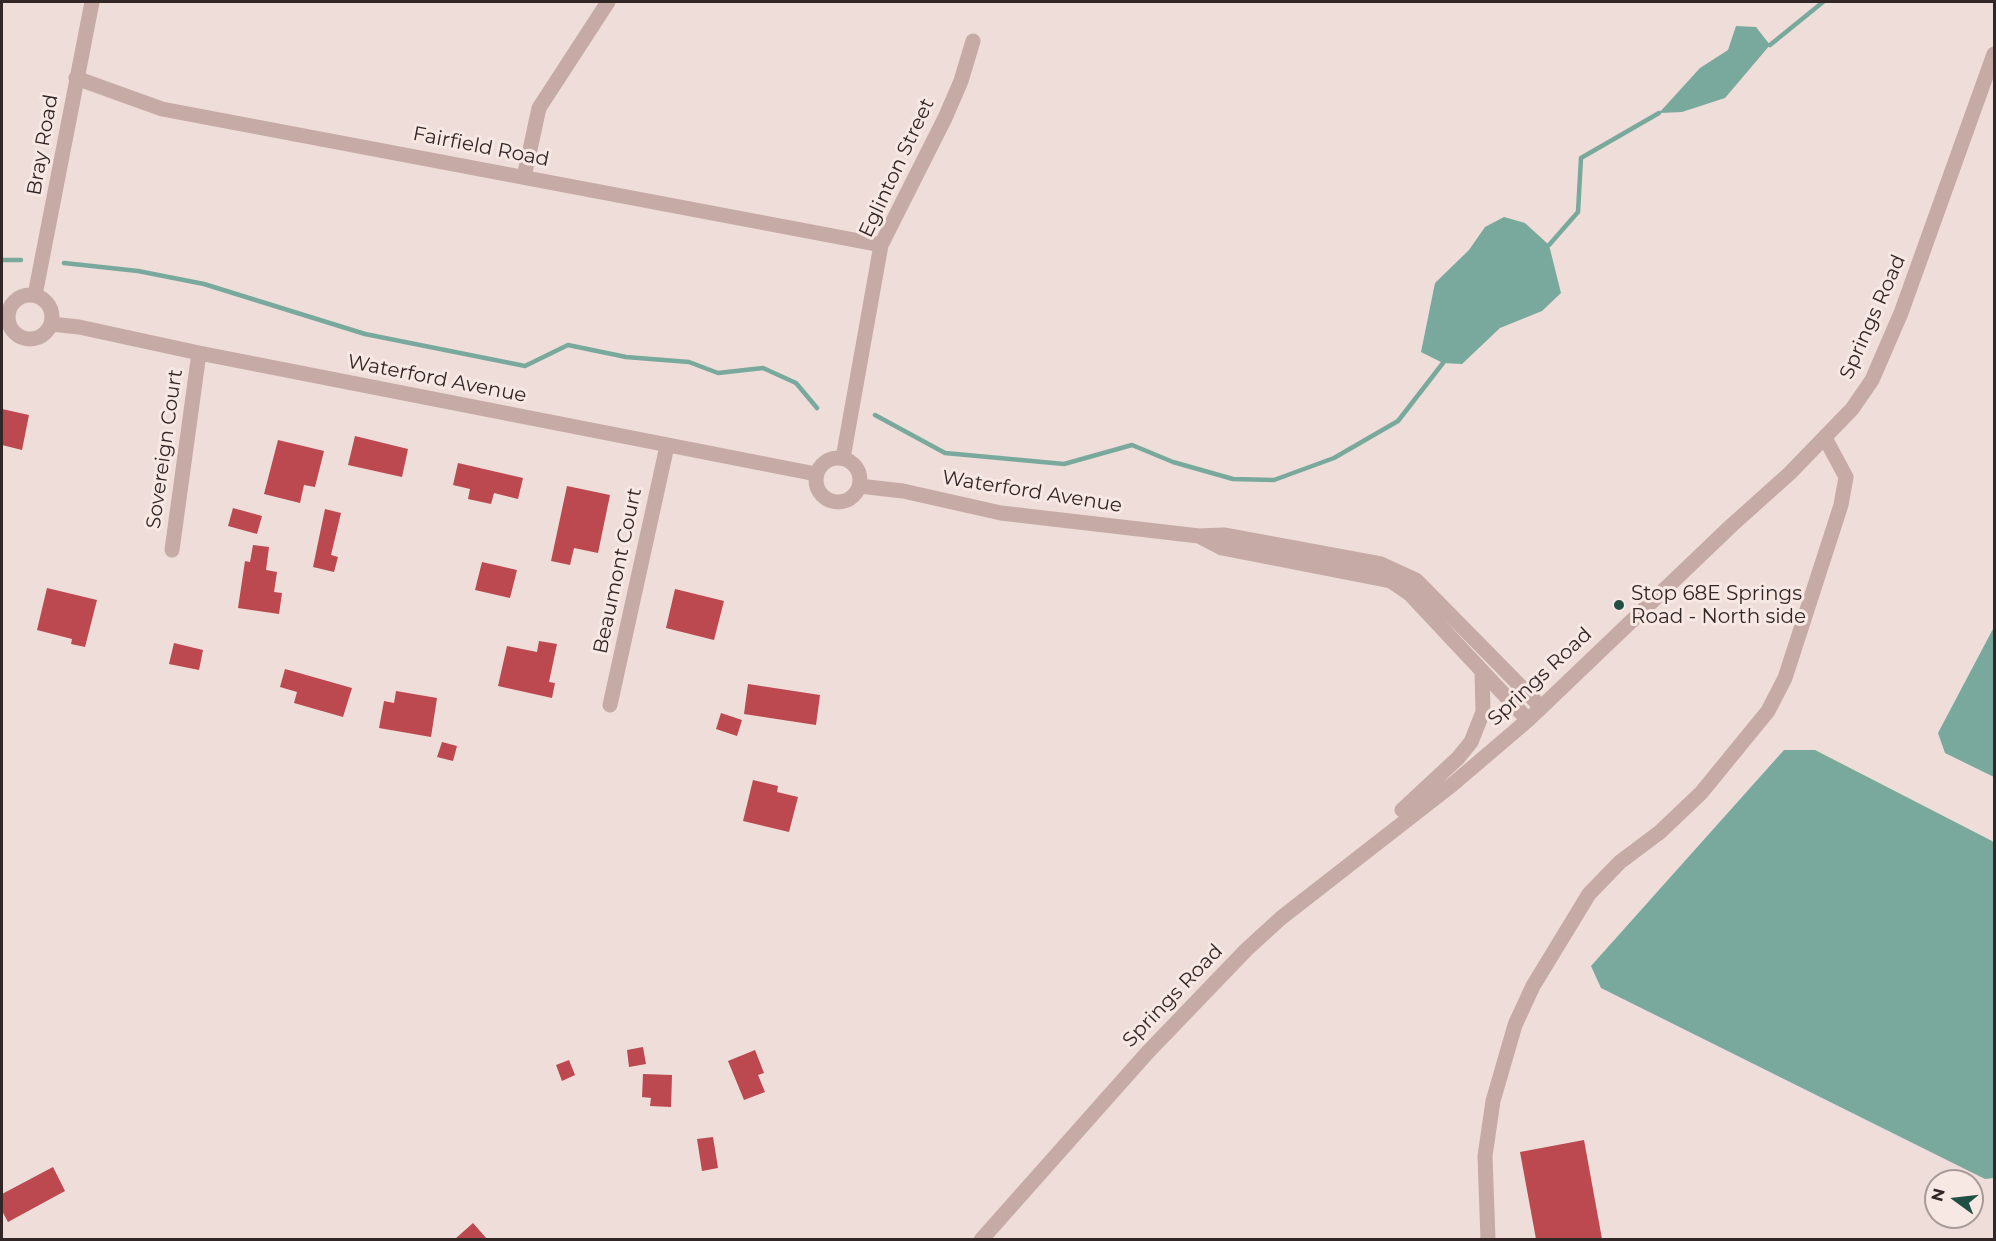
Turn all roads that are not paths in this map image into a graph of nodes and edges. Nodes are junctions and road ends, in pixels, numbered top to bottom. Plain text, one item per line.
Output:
1 (92, 2) edge
2 (608, 2) edge
3 (974, 41) dead end
4 (1995, 54) edge
5 (76, 78) junction
6 (524, 177) junction
7 (881, 245) junction
8 (35, 295) junction
9 (5, 312) edge
10 (51, 324) junction
11 (200, 353) junction
12 (1825, 438) junction
13 (667, 446) junction
14 (843, 458) junction
15 (816, 474) junction
16 (860, 486) junction
17 (1199, 536) junction
18 (172, 550) dead end
19 (1482, 671) junction
20 (610, 705) dead end
21 (1541, 707) junction
22 (1528, 720) junction
23 (1246, 950) junction
24 (981, 1239) edge
25 (1488, 1239) edge

1 - 5 street, Bray Road
2 - 6 street
3 - 7 street, Eglinton Street
4 - 12 street, Springs Road
5 - 6 street, Fairfield Road
5 - 8 street, Bray Road
6 - 7 street, Fairfield Road
7 - 14 street, Eglinton Street
8 - 9 street
8 - 10 street
9 - 10 street
10 - 11 street, Waterford Avenue
11 - 13 street, Waterford Avenue
11 - 18 street, Sovereign Court
12 - 21 street, Springs Road
12 - 25 street
13 - 15 street, Waterford Avenue
13 - 20 street, Beaumont Court
14 - 15 street
14 - 16 street
15 - 16 street
16 - 17 street, Waterford Avenue
17 - 19 street, Waterford Avenue
17 - 21 street, Waterford Avenue
19 - 22 street, Waterford Avenue
19 - 23 street
21 - 22 street, Springs Road
22 - 23 street, Springs Road
23 - 24 street, Springs Road

